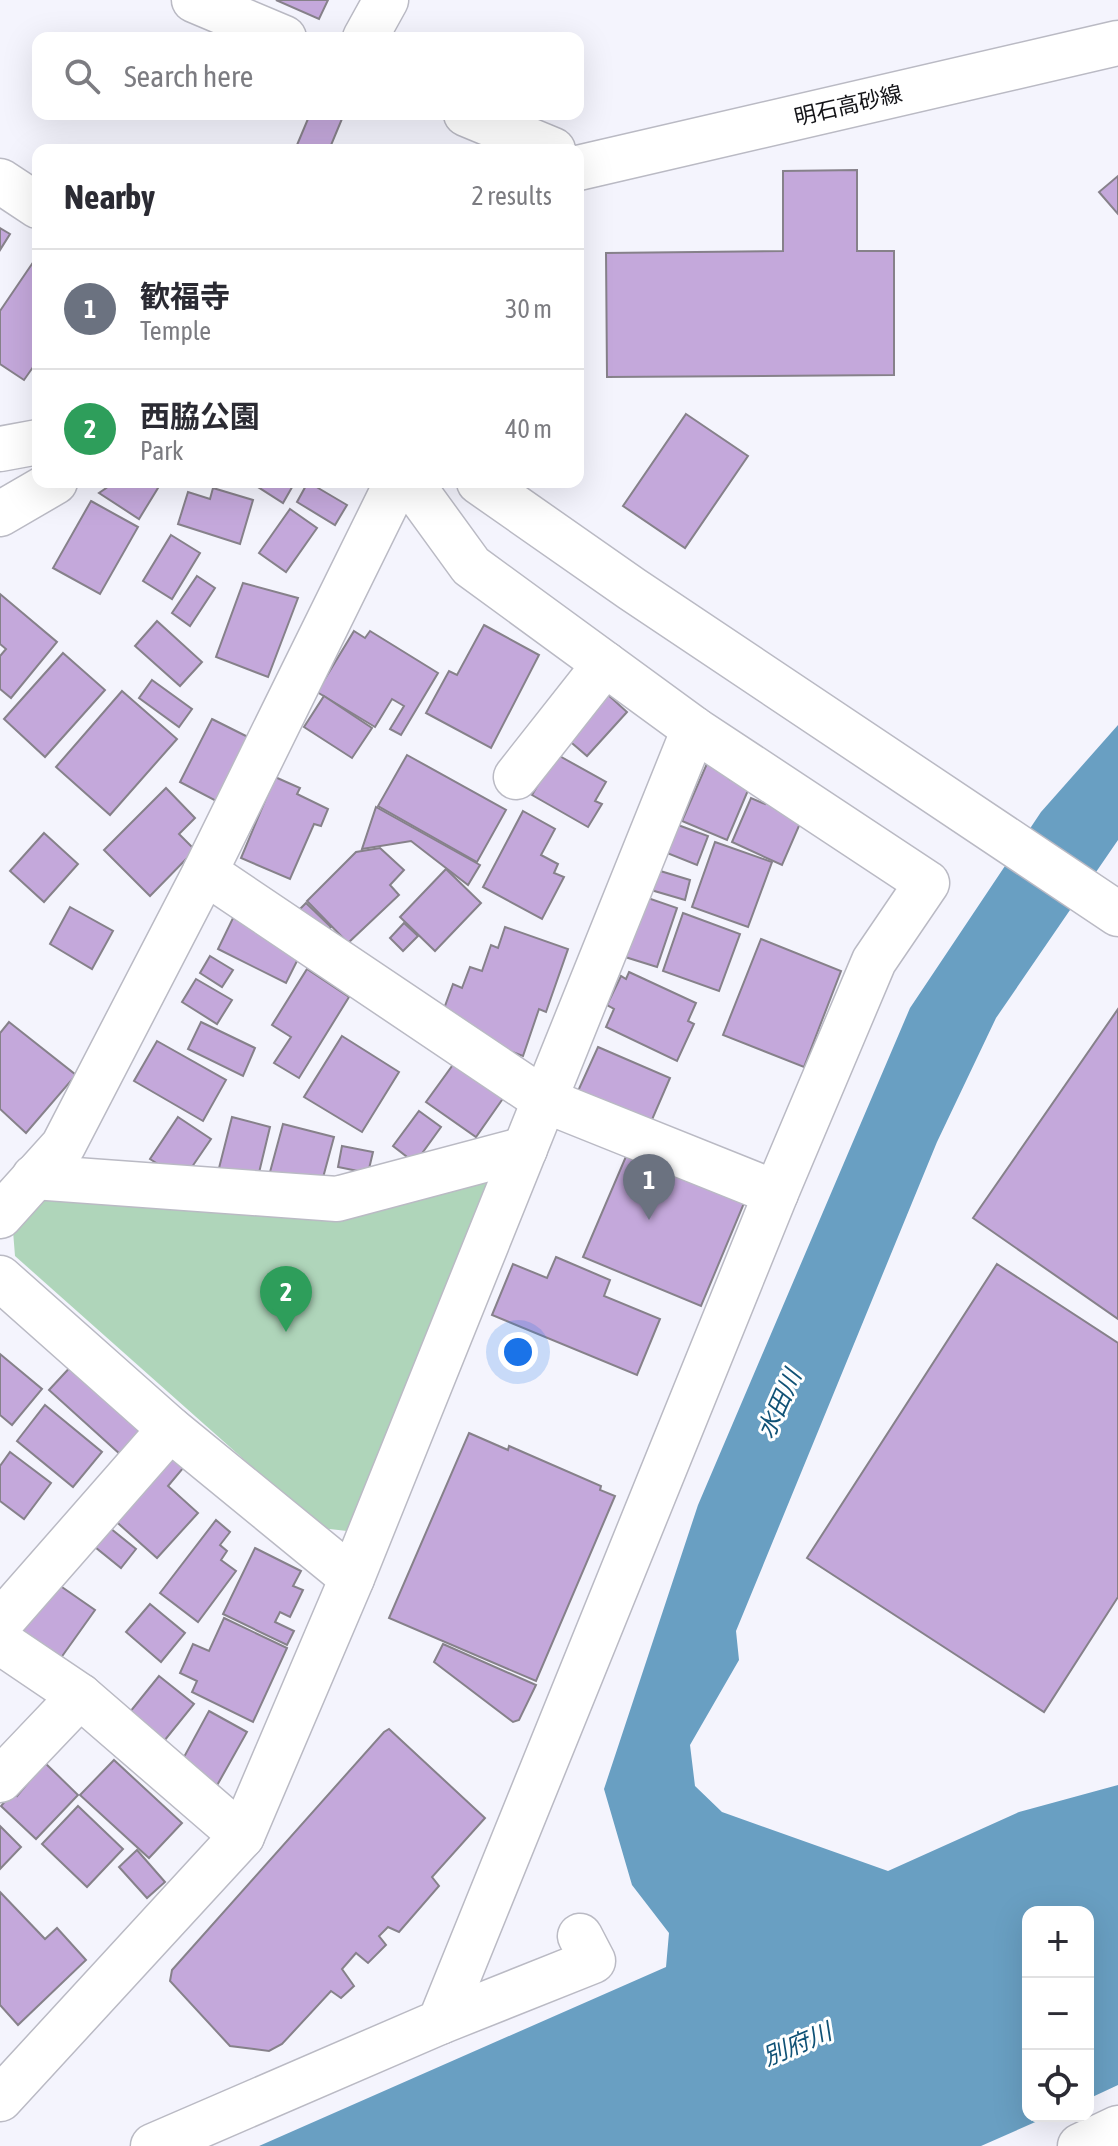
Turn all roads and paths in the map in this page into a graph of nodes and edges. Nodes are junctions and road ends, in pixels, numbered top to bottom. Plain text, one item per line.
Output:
1 (194, 0) edge
2 (386, 0) edge
3 (270, 32) edge
4 (368, 32) edge
5 (1118, 43) edge
6 (480, 120) edge
7 (535, 144) edge
8 (584, 159) edge
9 (0, 181) edge
10 (32, 202) edge
11 (32, 443) edge
12 (0, 449) edge
13 (45, 488) edge
14 (394, 488) edge
15 (414, 488) edge
16 (488, 488) edge
17 (0, 514) edge
18 (605, 664) junction
19 (694, 729) junction
20 (516, 777) dead end
21 (205, 872) junction
22 (1110, 909) edge
23 (544, 1100) junction
24 (525, 1149) junction
25 (34, 1177) junction
26 (776, 1193) junction
27 (0, 1216) edge
28 (0, 1278) edge
29 (170, 1429) junction
30 (352, 1578) junction
31 (0, 1623) edge
32 (0, 1642) edge
33 (80, 1696) junction
34 (0, 1780) edge
35 (242, 1836) junction
36 (580, 1936) dead end
37 (440, 2022) junction
38 (0, 2099) edge
39 (1118, 2128) edge
40 (153, 2146) edge
41 (1080, 2146) edge

1 - 3 street
2 - 4 street
5 - 8 street, 明石高砂線
6 - 7 street
9 - 10 street
11 - 12 street
13 - 17 street
14 - 21 street
15 - 18 street
16 - 22 street
18 - 19 street
18 - 20 street
19 - 23 street
19 - 26 street
21 - 23 street
21 - 25 street
23 - 24 street
23 - 26 street
24 - 25 street
24 - 30 street
25 - 27 street
26 - 37 street
28 - 29 street
29 - 30 street
29 - 31 street
30 - 35 street
32 - 33 street
33 - 34 street
33 - 35 street
35 - 38 street
36 - 37 street
37 - 40 street
39 - 41 street

